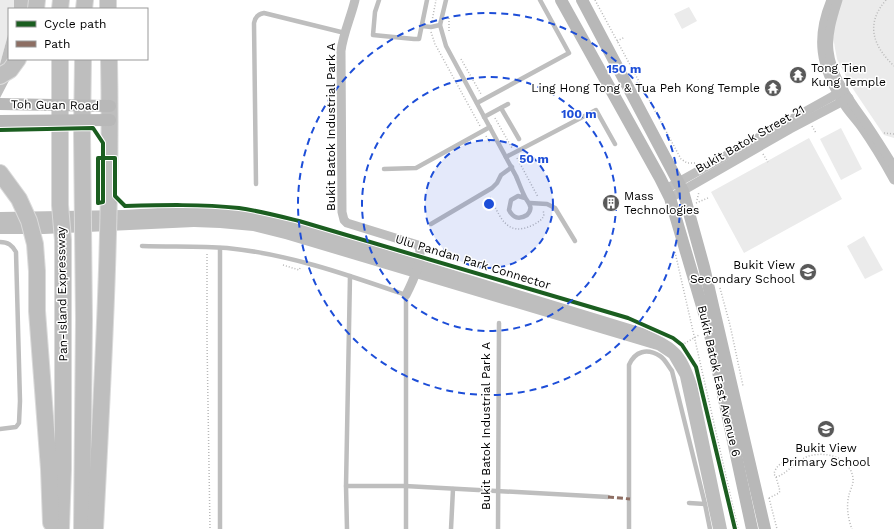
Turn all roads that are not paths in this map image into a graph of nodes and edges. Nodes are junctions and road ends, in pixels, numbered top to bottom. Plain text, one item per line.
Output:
1 (355, 0) edge
2 (379, 0) edge
3 (427, 0) edge
4 (446, 0) edge
5 (540, 0) edge
6 (561, 0) edge
7 (582, 0) edge
8 (831, 0) edge
9 (838, 0) edge
10 (440, 25) junction
11 (422, 26) junction
12 (345, 33) junction
13 (17, 60) edge
14 (60, 60) edge
15 (83, 60) edge
16 (109, 60) edge
17 (0, 76) edge
18 (843, 96) junction
19 (477, 103) junction
20 (0, 104) edge
21 (508, 104) dead end
22 (502, 108) junction
23 (110, 113) junction
24 (484, 117) junction
25 (0, 121) edge
26 (490, 127) junction
27 (519, 140) dead end
28 (614, 144) dead end
29 (506, 157) junction
30 (512, 167) junction
31 (894, 167) edge
32 (384, 169) dead end
33 (0, 173) edge
34 (894, 180) edge
35 (256, 184) dead end
36 (681, 187) junction
37 (668, 193) junction
38 (525, 198) junction
39 (530, 203) junction
40 (431, 224) dead end
41 (575, 241) dead end
42 (0, 242) edge
43 (142, 246) dead end
44 (220, 248) junction
45 (350, 276) junction
46 (406, 295) junction
47 (499, 323) dead end
48 (0, 429) edge
49 (346, 486) junction
50 (405, 486) junction
51 (452, 489) junction
52 (498, 491) junction
53 (608, 497) dead end
54 (689, 503) dead end
55 (705, 504) junction
56 (51, 529) edge
57 (61, 529) edge
58 (82, 529) edge
59 (95, 529) edge
60 (220, 529) edge
61 (347, 529) edge
62 (406, 529) edge
63 (451, 529) edge
64 (498, 529) edge
65 (629, 529) edge
66 (710, 529) edge
67 (752, 529) edge
68 (765, 529) edge

1 - 12 street, Bukit Batok Industrial Park A
2 - 11 lane
3 - 11 lane
4 - 10 lane
5 - 19 lane
6 - 37 main road, Bukit Batok East Avenue 6
7 - 36 main road, Bukit Batok East Avenue 6
8 - 18 street
9 - 18 street
10 - 11 lane
10 - 19 lane
12 - 35 lane
12 - 46 street, Bukit Batok Industrial Park A
13 - 17 highway
14 - 57 highway, Pan-Island Expressway
15 - 58 highway, Pan-Island Expressway
16 - 23 highway
18 - 31 street
18 - 34 street
18 - 36 street, Bukit Batok Street 21
19 - 24 lane
20 - 23 main road, Toh Guan Road, bridge
21 - 22 lane
22 - 24 lane
22 - 27 lane
23 - 25 main road, Toh Guan Road, bridge
23 - 59 highway
24 - 26 lane
26 - 29 lane
26 - 32 lane
28 - 29 lane
29 - 30 lane
30 - 38 lane
30 - 40 lane
33 - 56 highway
36 - 37 street, Bukit Batok Street 21
36 - 68 main road, Bukit Batok East Avenue 6
37 - 67 main road, Bukit Batok East Avenue 6
38 - 39 lane
38 - 39 lane
39 - 41 lane
42 - 48 lane
43 - 44 lane
44 - 45 lane
44 - 60 lane
45 - 46 lane
45 - 49 lane
46 - 50 lane
47 - 52 lane, Bukit Batok Industrial Park A
49 - 50 lane
49 - 61 lane
50 - 51 lane
50 - 62 lane
51 - 52 lane
51 - 63 lane
52 - 53 lane
52 - 64 lane, Bukit Batok Industrial Park A
54 - 55 lane
55 - 65 lane
55 - 66 lane

